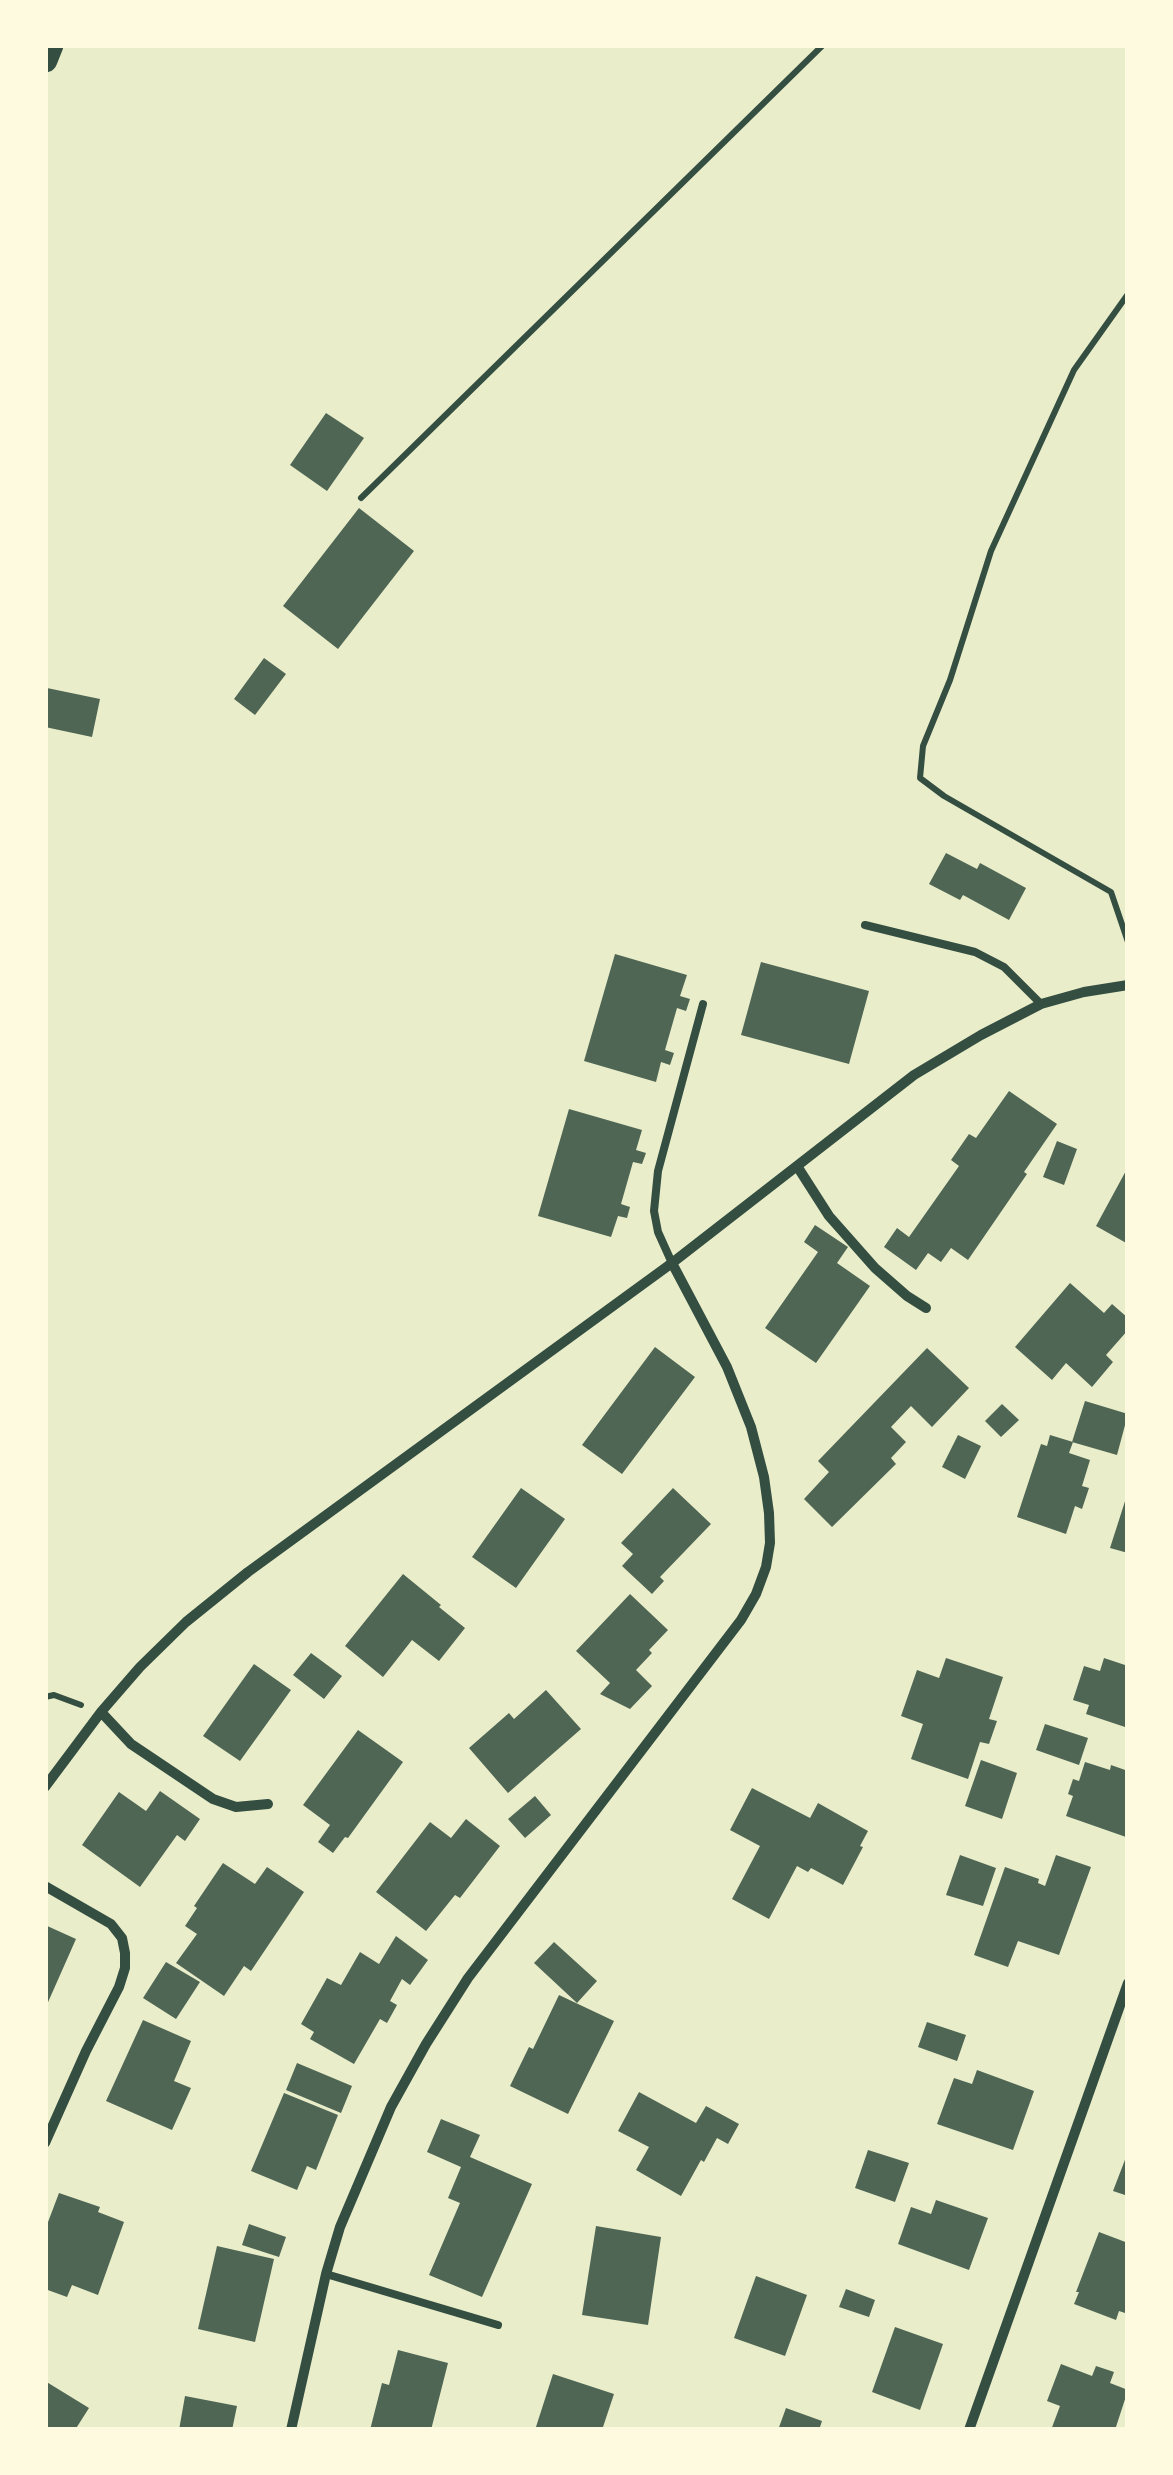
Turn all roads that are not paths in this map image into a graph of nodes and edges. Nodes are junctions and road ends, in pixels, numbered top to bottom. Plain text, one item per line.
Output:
1 (51, 45) edge
2 (45, 60) edge
3 (865, 925) dead end
4 (1128, 985) edge
5 (703, 1004) dead end
6 (1040, 1004) junction
7 (797, 1166) junction
8 (672, 1263) junction
9 (926, 1308) dead end
10 (101, 1712) junction
11 (45, 1787) edge
12 (268, 1804) dead end
13 (45, 1886) edge
14 (1128, 1983) edge
15 (45, 2143) edge
16 (326, 2274) junction
17 (498, 2325) dead end
18 (291, 2430) edge
19 (969, 2430) edge

1 - 2 main road
3 - 6 lane
4 - 6 street
5 - 8 lane
6 - 7 street
7 - 8 street
7 - 9 street
8 - 10 street
8 - 16 street
10 - 11 street
10 - 12 street
13 - 15 street
14 - 19 street
16 - 17 lane
16 - 18 street

